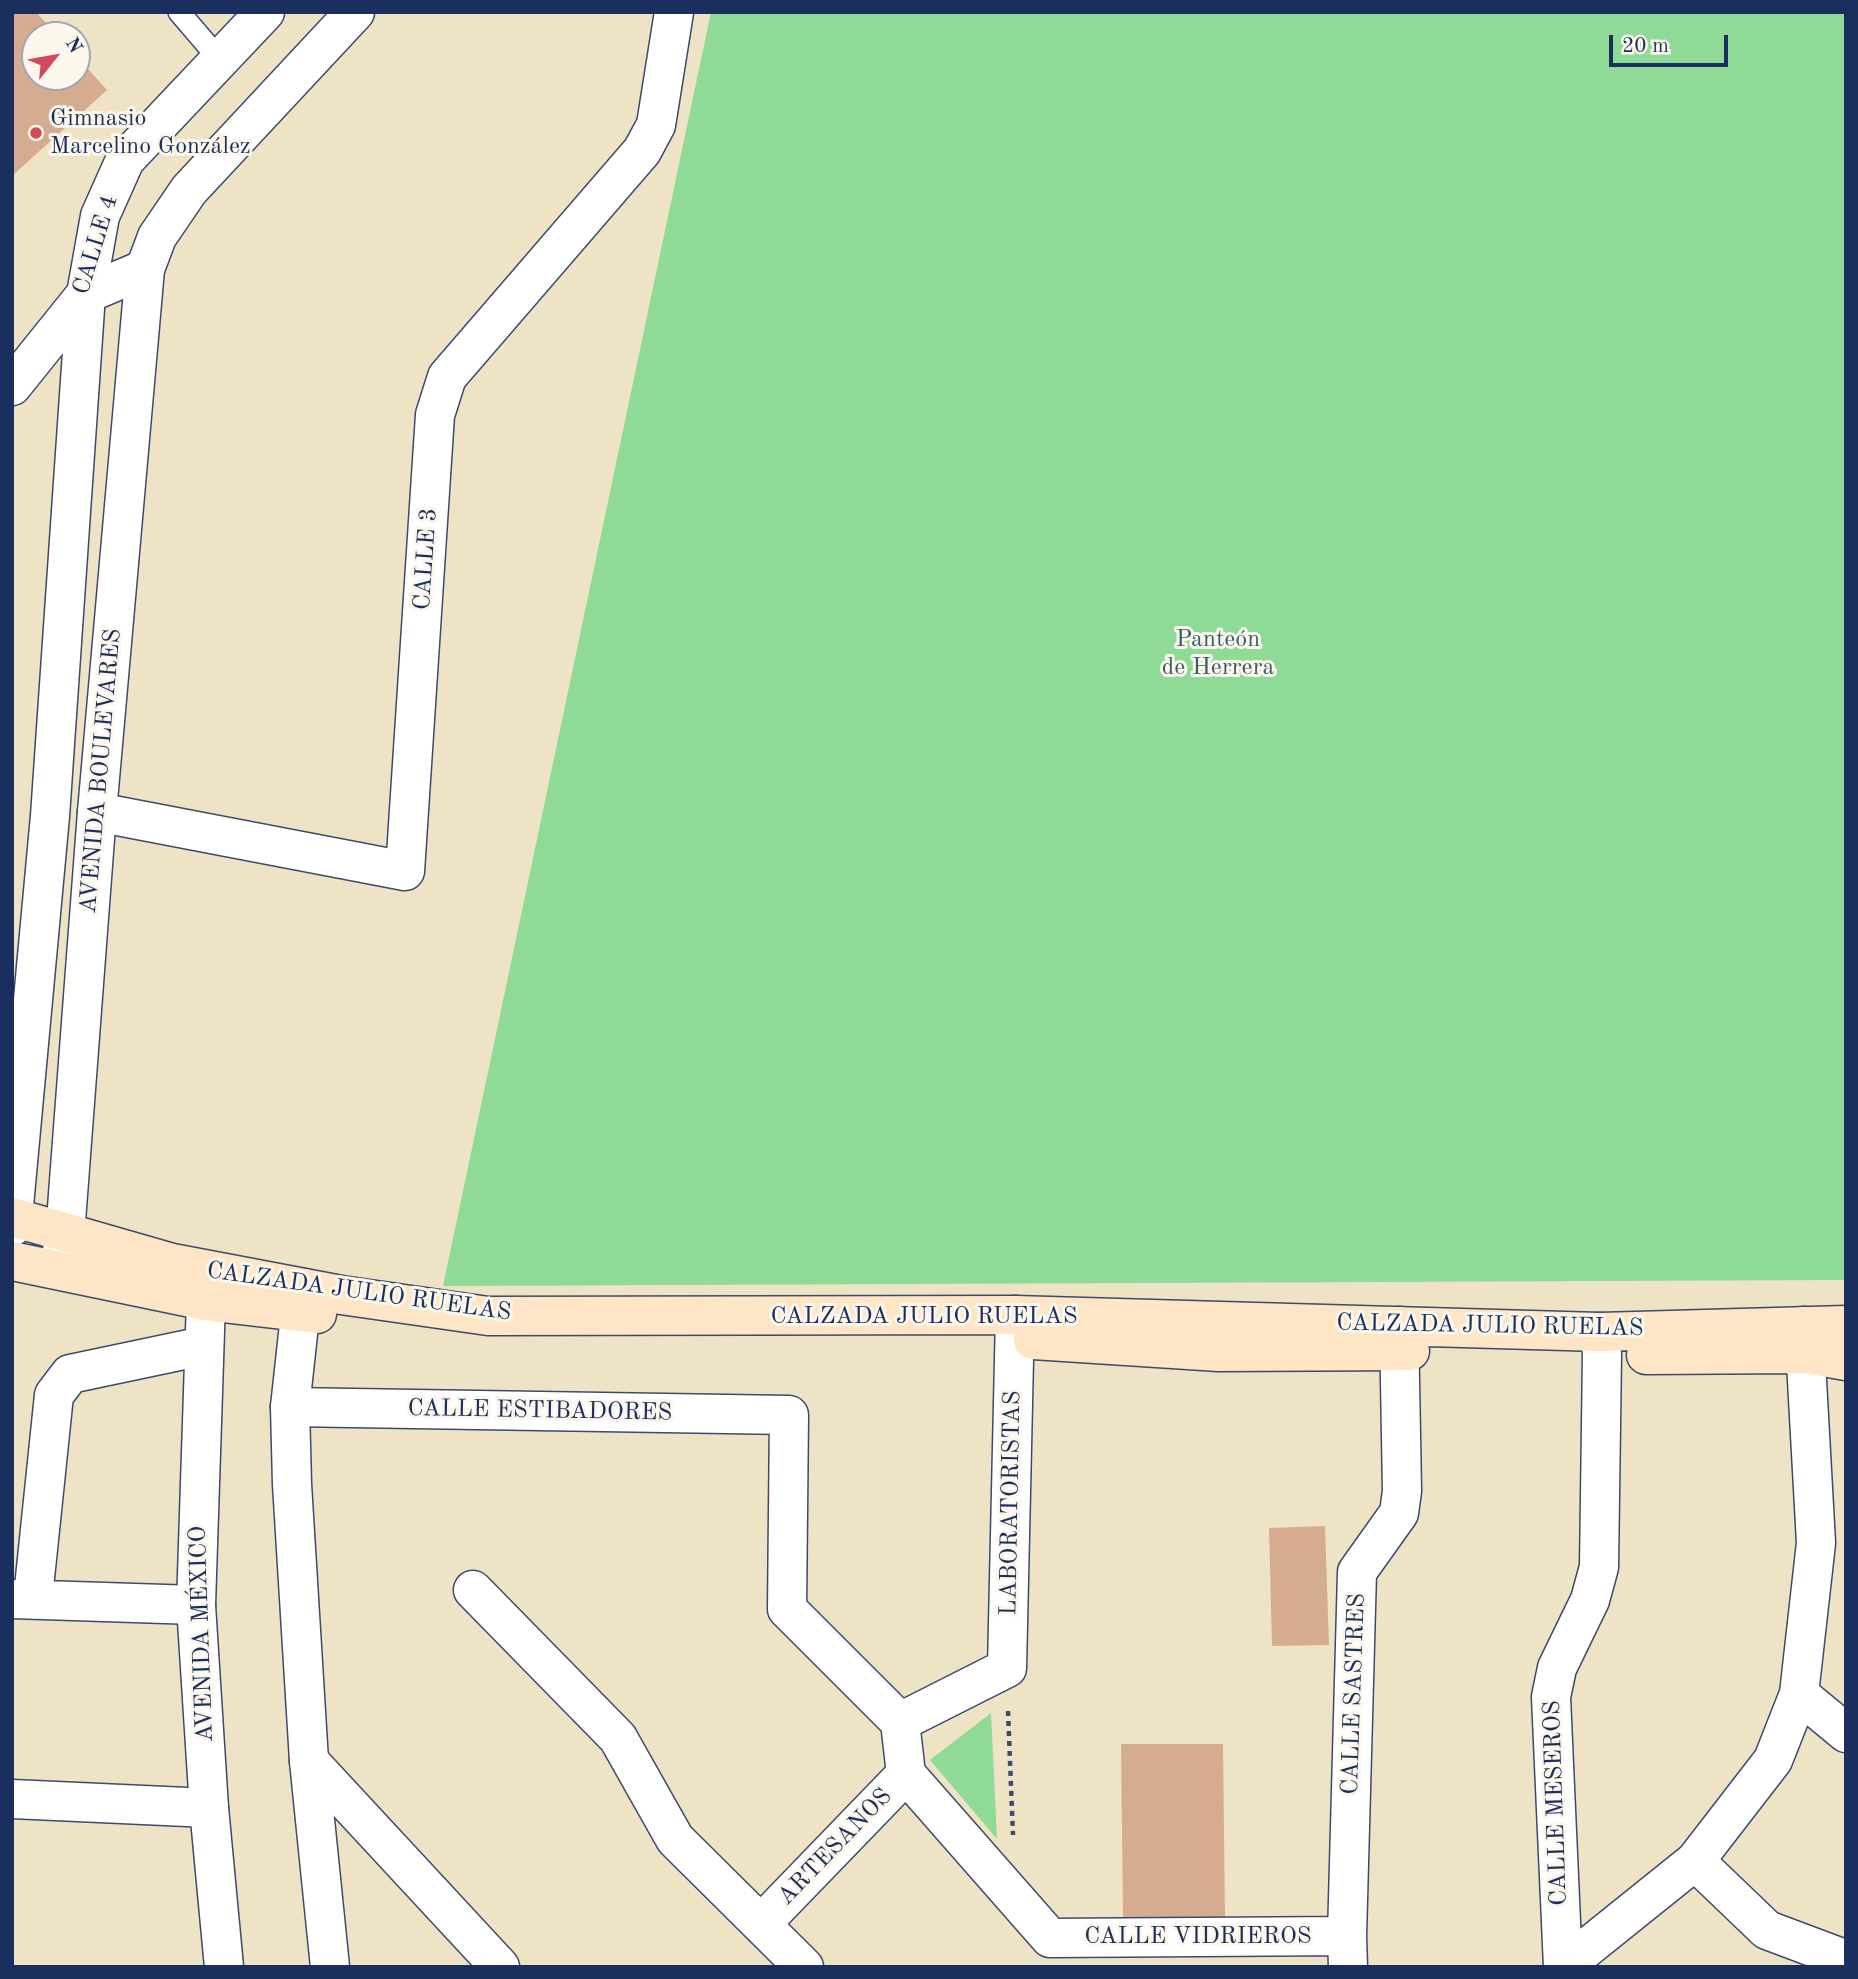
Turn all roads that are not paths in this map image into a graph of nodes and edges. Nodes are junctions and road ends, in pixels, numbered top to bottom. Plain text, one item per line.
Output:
1 (178, 12) edge
2 (265, 12) edge
3 (674, 12) edge
4 (338, 19) edge
5 (221, 61) junction
6 (145, 270) junction
7 (86, 294) junction
8 (12, 386) edge
9 (97, 812) junction
10 (13, 1220) edge
11 (65, 1234) junction
12 (12, 1261) edge
13 (58, 1273) junction
14 (206, 1285) junction
15 (301, 1299) junction
16 (1846, 1325) edge
17 (1015, 1327) junction
18 (1399, 1338) junction
19 (1805, 1340) junction
20 (1601, 1343) junction
21 (203, 1346) junction
22 (1846, 1360) edge
23 (290, 1407) junction
24 (473, 1590) dead end
25 (23, 1598) edge
26 (196, 1605) junction
27 (1799, 1694) junction
28 (900, 1722) junction
29 (1846, 1733) edge
30 (309, 1761) junction
31 (906, 1774) junction
32 (12, 1799) edge
33 (209, 1808) junction
34 (1695, 1861) junction
35 (1348, 1951) edge
36 (780, 1952) edge
37 (1046, 1952) edge
38 (1846, 1964) edge
39 (224, 1967) edge
40 (330, 1967) edge
41 (500, 1967) edge
42 (1563, 1967) edge

1 - 5 lane
2 - 5 street, CALLE 4
3 - 9 street, CALLE 3
4 - 6 street
5 - 7 street, CALLE 4
6 - 7 street
6 - 9 street, AVENIDA BOULEVARES
7 - 8 street, CALLE 4
7 - 10 street, AVENIDA BOULEVARES
9 - 11 street, AVENIDA BOULEVARES
10 - 11 main road, CALZADA JULIO RUELAS
11 - 13 street, AVENIDA BOULEVARES
11 - 14 main road, CALZADA JULIO RUELAS
12 - 13 main road, CALZADA JULIO RUELAS
13 - 14 main road, CALZADA JULIO RUELAS
14 - 15 main road, CALZADA JULIO RUELAS
14 - 21 street, AVENIDA MÉXICO
15 - 17 main road, CALZADA JULIO RUELAS
15 - 23 street
16 - 19 main road, CALZADA JULIO RUELAS
17 - 18 main road, CALZADA JULIO RUELAS
17 - 28 street, LABORATORISTAS
18 - 20 main road, CALZADA JULIO RUELAS
18 - 35 street, CALLE SASTRES
19 - 20 main road, CALZADA JULIO RUELAS
19 - 22 main road, CALZADA JULIO RUELAS
19 - 27 street
20 - 42 street, CALLE MESEROS
21 - 25 street
21 - 26 street, AVENIDA MÉXICO
23 - 28 street, CALLE ESTIBADORES
23 - 30 street
24 - 36 street
25 - 26 street
26 - 33 street, AVENIDA MÉXICO
27 - 29 street
27 - 34 street
28 - 31 street, ARTESANOS
30 - 40 street
30 - 41 street
31 - 36 street, ARTESANOS
31 - 37 street
32 - 33 street
33 - 39 street, AVENIDA MÉXICO
34 - 38 street
34 - 42 street
35 - 37 street, CALLE VIDRIEROS

